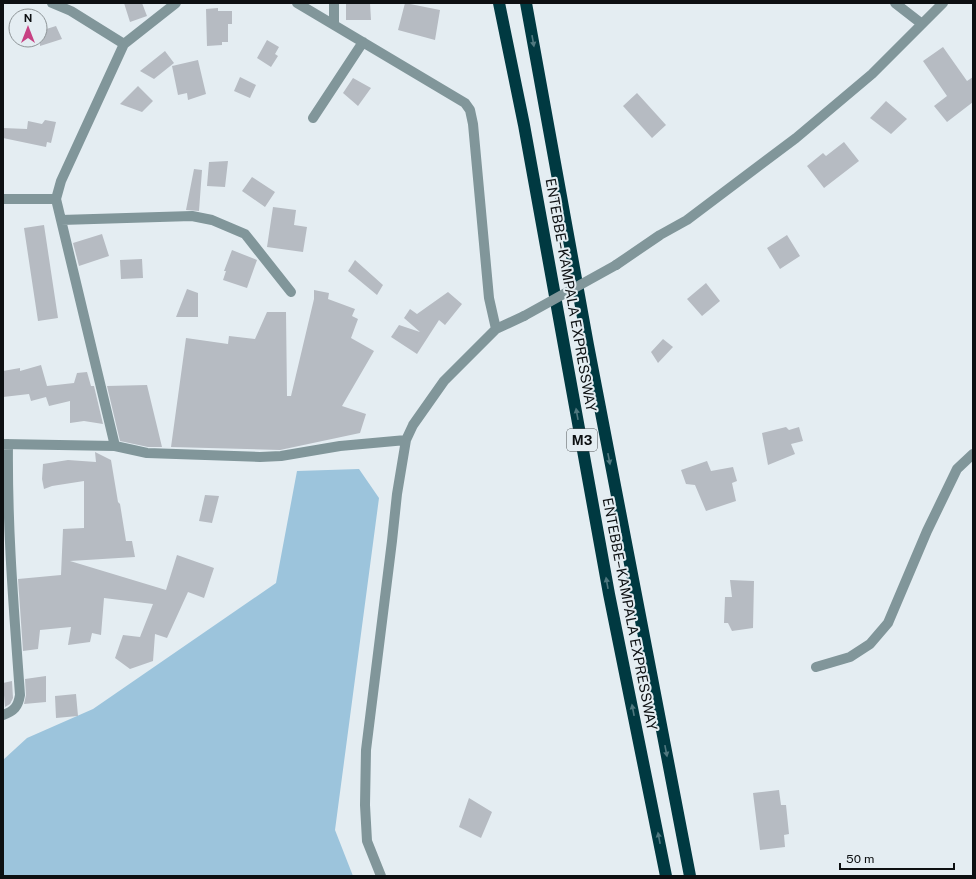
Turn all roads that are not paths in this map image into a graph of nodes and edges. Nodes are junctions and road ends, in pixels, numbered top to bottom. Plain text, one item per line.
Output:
1 (52, 3) edge
2 (176, 3) edge
3 (298, 3) edge
4 (334, 3) edge
5 (499, 3) edge
6 (526, 3) edge
7 (895, 3) edge
8 (944, 3) edge
9 (922, 24) junction
10 (334, 25) junction
11 (363, 42) junction
12 (124, 44) junction
13 (313, 118) dead end
14 (3, 198) edge
15 (56, 199) junction
16 (61, 220) junction
17 (291, 292) dead end
18 (496, 329) junction
19 (406, 440) junction
20 (5, 444) edge
21 (115, 446) junction
22 (973, 454) edge
23 (816, 667) dead end
24 (3, 715) edge
25 (381, 876) edge
26 (666, 876) edge
27 (690, 876) edge

1 - 12 street
2 - 12 street
3 - 10 street
4 - 10 street
26 -> 5 highway, ENTEBBE–KAMPALA EXPRESSWAY / M3
6 -> 27 highway, ENTEBBE–KAMPALA EXPRESSWAY / M3
7 - 9 street
8 - 9 street
9 - 18 street, bridge
10 - 11 street
11 - 13 street
11 - 18 street
12 - 15 street
14 - 15 street
15 - 16 street
16 - 17 street
16 - 21 street
18 - 19 street
19 - 21 street
19 - 25 street
20 - 21 street
20 - 24 street
22 - 23 street

